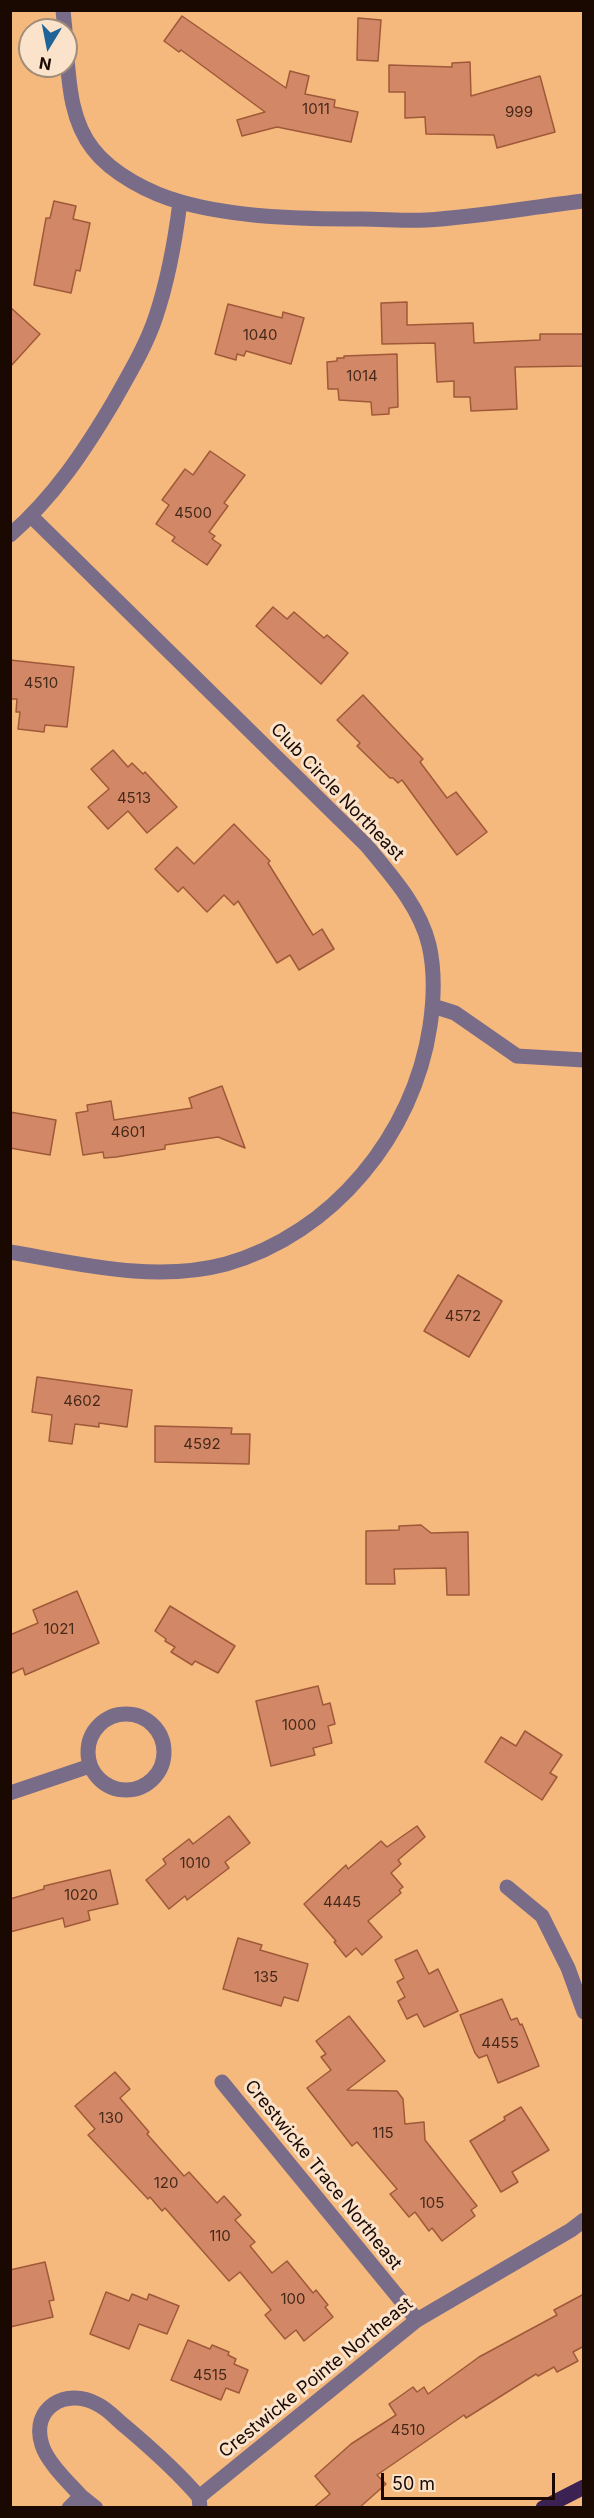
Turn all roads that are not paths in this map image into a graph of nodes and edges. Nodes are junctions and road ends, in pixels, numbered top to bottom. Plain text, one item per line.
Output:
1 (69, 78) edge
2 (584, 201) edge
3 (180, 202) junction
4 (32, 516) junction
5 (10, 535) edge
6 (433, 1006) junction
7 (584, 1060) edge
8 (10, 1252) edge
9 (90, 1766) junction
10 (10, 1793) edge
11 (507, 1887) dead end
12 (584, 2012) edge
13 (222, 2082) dead end
14 (584, 2220) edge
15 (417, 2320) junction
16 (584, 2487) edge
17 (81, 2496) junction
18 (200, 2502) edge
19 (69, 2508) edge
20 (96, 2508) edge
21 (543, 2508) edge

1 - 3 street
2 - 3 street
3 - 4 street
4 - 5 street
4 - 6 street, Club Circle Northeast
6 - 7 street
6 - 8 street, Club Circle Northeast
9 - 9 street
9 - 10 street
11 - 12 street
13 - 15 street, Crestwicke Trace Northeast
14 - 15 street, Crestwicke Pointe Northeast
15 - 18 street, Crestwicke Pointe Northeast
16 - 21 main road
17 - 18 street, Crestwicke Pointe Northeast
17 - 19 street
17 - 20 street, Crestwicke Pointe Northeast

